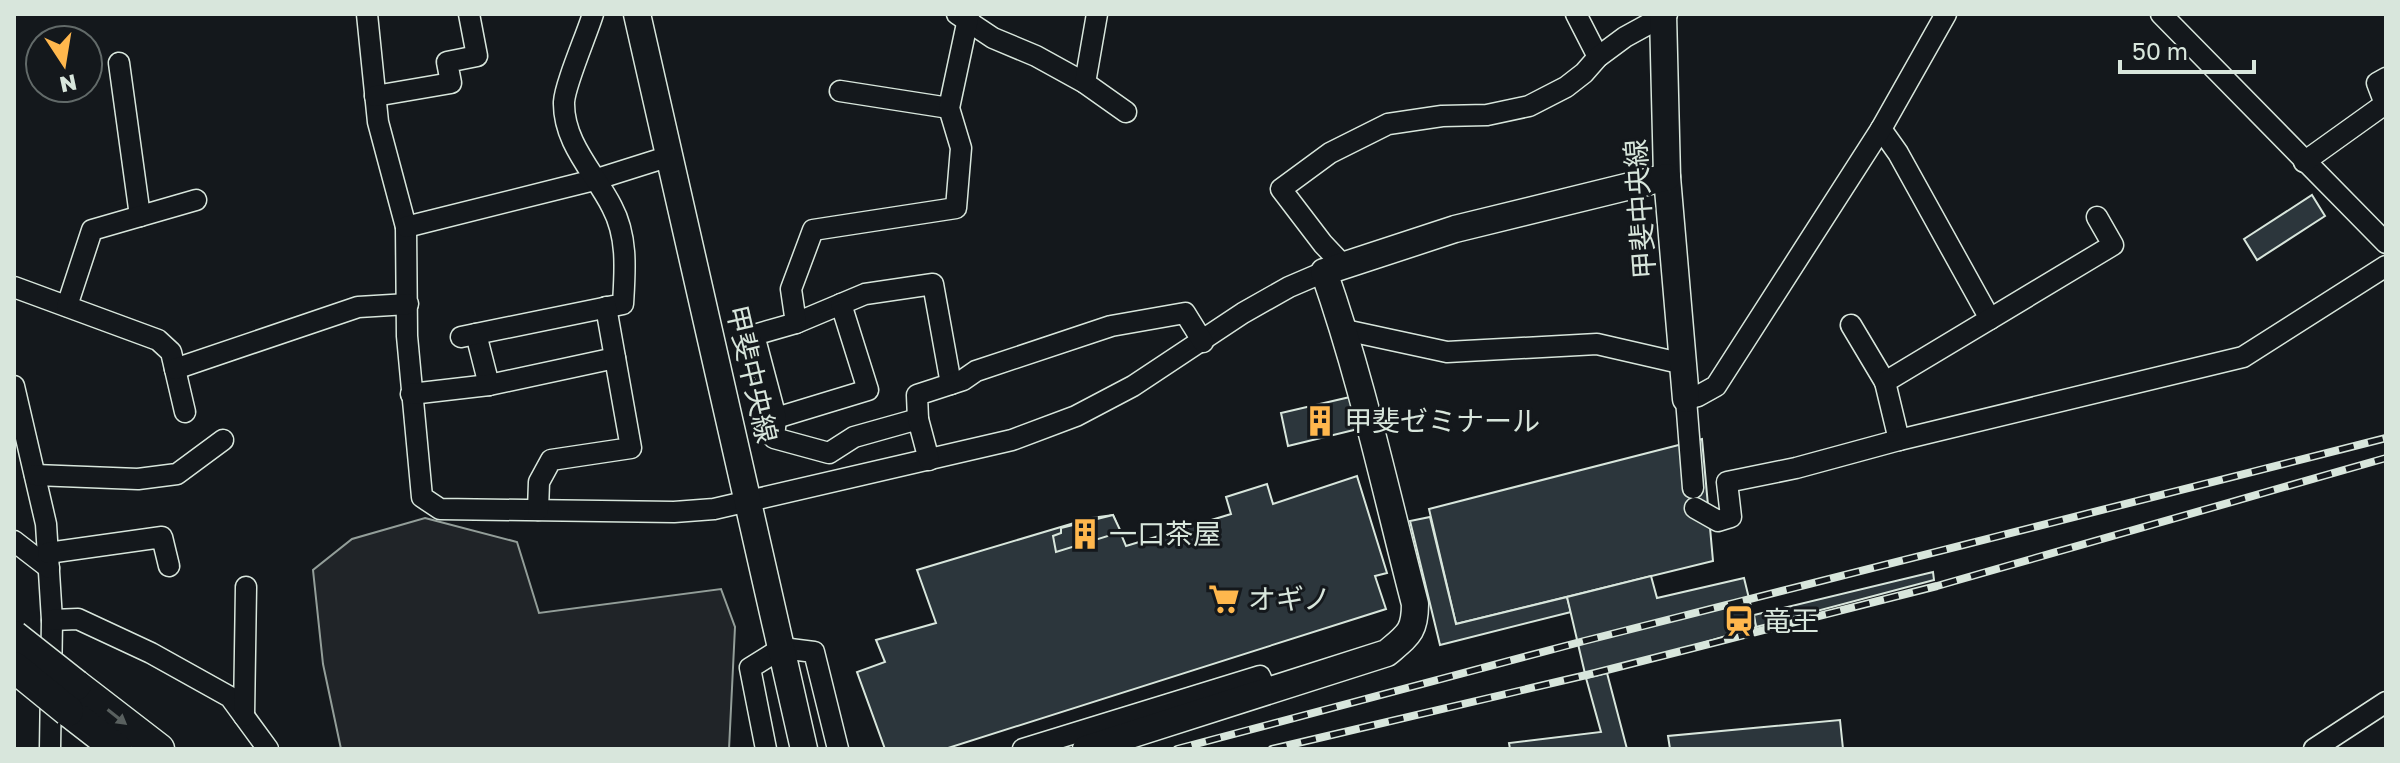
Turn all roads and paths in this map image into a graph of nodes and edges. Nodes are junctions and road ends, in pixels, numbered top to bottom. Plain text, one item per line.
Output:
1 (367, 14) edge
2 (469, 14) edge
3 (593, 14) edge
4 (637, 14) edge
5 (1097, 14) edge
6 (1576, 14) edge
7 (1946, 14) edge
8 (1665, 15) edge
9 (964, 16) edge
10 (2167, 16) edge
11 (1598, 57) junction
12 (119, 63) dead end
13 (2386, 78) edge
14 (1085, 83) junction
15 (840, 91) dead end
16 (375, 96) junction
17 (949, 108) junction
18 (1126, 112) dead end
19 (1881, 129) junction
20 (670, 156) junction
21 (2304, 162) junction
22 (1667, 177) junction
23 (594, 180) junction
24 (196, 200) dead end
25 (140, 216) junction
26 (2097, 217) dead end
27 (406, 227) junction
28 (2386, 243) edge
29 (2386, 266) edge
30 (1333, 268) junction
31 (14, 287) edge
32 (408, 304) junction
33 (841, 304) junction
34 (67, 306) junction
35 (606, 307) junction
36 (1990, 319) junction
37 (796, 323) junction
38 (1851, 325) dead end
39 (1345, 330) junction
40 (1203, 342) junction
41 (615, 358) junction
42 (1684, 364) junction
43 (175, 369) junction
44 (1885, 382) junction
45 (951, 384) junction
46 (489, 385) junction
47 (14, 386) edge
48 (411, 394) junction
49 (1686, 399) junction
50 (185, 412) dead end
51 (776, 418) junction
52 (918, 419) junction
53 (223, 440) dead end
54 (1899, 440) junction
55 (929, 460) junction
56 (35, 475) junction
57 (748, 500) junction
58 (538, 510) junction
59 (14, 541) edge
60 (48, 560) junction
61 (169, 566) dead end
62 (246, 587) dead end
63 (52, 628) junction
64 (14, 636) edge
65 (782, 648) junction
66 (14, 650) edge
67 (14, 667) edge
68 (1266, 691) junction
69 (2386, 702) edge
70 (244, 716) junction
71 (61, 720) edge
72 (2322, 747) edge
73 (117, 749) edge
74 (159, 749) edge
75 (268, 749) edge
76 (766, 749) edge
77 (804, 749) edge
78 (838, 749) edge
79 (1023, 749) edge
80 (1086, 749) edge

1 - 16 street
2 - 16 street
3 - 23 street
4 - 20 main road, 甲斐中央線
5 - 14 street
6 - 11 street
7 - 19 street
8 - 11 street
8 - 22 main road, 甲斐中央線
9 - 14 street
9 - 17 street
10 - 21 street
11 - 30 street
12 - 25 street
13 - 21 street
14 - 18 street
15 - 17 street
16 - 27 street
17 - 37 street
19 - 36 street
19 - 49 street
20 - 23 street
20 - 57 main road, 甲斐中央線
21 - 28 street
22 - 30 main road
22 - 42 main road, 甲斐中央線
23 - 27 street
23 - 35 street
24 - 25 street
25 - 34 street
26 - 36 street
27 - 32 street
29 - 54 street
30 - 39 main road
30 - 40 street
31 - 34 street
32 - 43 street
32 - 48 street
33 - 37 street
33 - 45 street
33 - 51 street
34 - 43 street
35 - 41 street
35 - 46 street
36 - 44 street
37 - 51 street
38 - 44 street
39 - 42 street
39 - 68 main road
40 - 45 street
40 - 55 street
41 - 46 street
41 - 58 street
42 - 49 main road, 甲斐中央線
43 - 50 street
44 - 54 street
45 - 52 street
46 - 48 street
47 - 56 street
48 - 58 street
49 - 54 street
51 - 52 street
52 - 55 street
53 - 56 street
55 - 57 street
56 - 60 street
57 - 58 street
57 - 65 main road, 甲斐中央線
59 - 60 street
60 - 61 street
60 - 63 street
62 - 70 street
63 - 66 street
63 - 70 street
63 - 71 street
64 - 71 highway, bridge
65 - 76 street
65 - 77 main road, 甲斐中央線
65 - 78 street
67 - 71 highway, bridge
68 - 79 street
68 - 80 main road
69 - 72 street
70 - 75 street
71 - 73 highway
71 -> 74 highway

